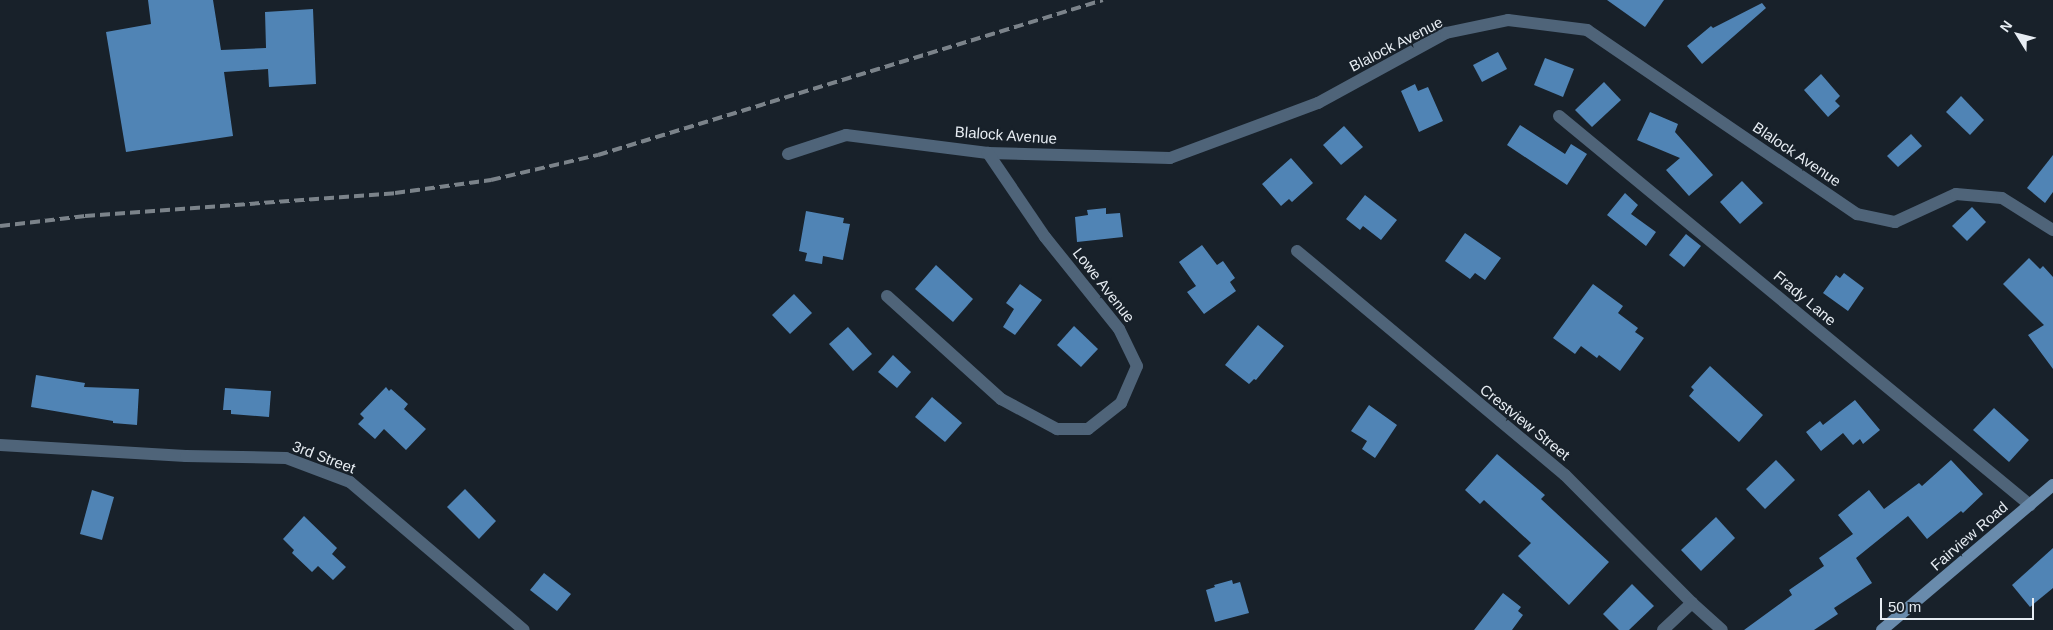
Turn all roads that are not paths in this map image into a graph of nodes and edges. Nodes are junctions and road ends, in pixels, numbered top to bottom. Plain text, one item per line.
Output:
1 (1559, 116) dead end
2 (988, 153) junction
3 (788, 154) dead end
4 (2053, 230) edge
5 (1297, 252) dead end
6 (886, 296) dead end
7 (0, 445) edge
8 (2053, 485) edge
9 (2030, 505) junction
10 (1692, 603) junction
11 (524, 630) edge
12 (1663, 630) edge
13 (1722, 630) edge
14 (1882, 630) edge

1 - 9 street, Frady Lane
2 - 3 street, Blalock Avenue
2 - 4 street, Blalock Avenue
2 - 6 street, Lowe Avenue
5 - 10 street, Crestview Street
7 - 11 street, 3rd Street
8 - 9 main road, Fairview Road
9 - 14 main road, Fairview Road
10 - 12 street
10 - 13 street, Crestview Street

